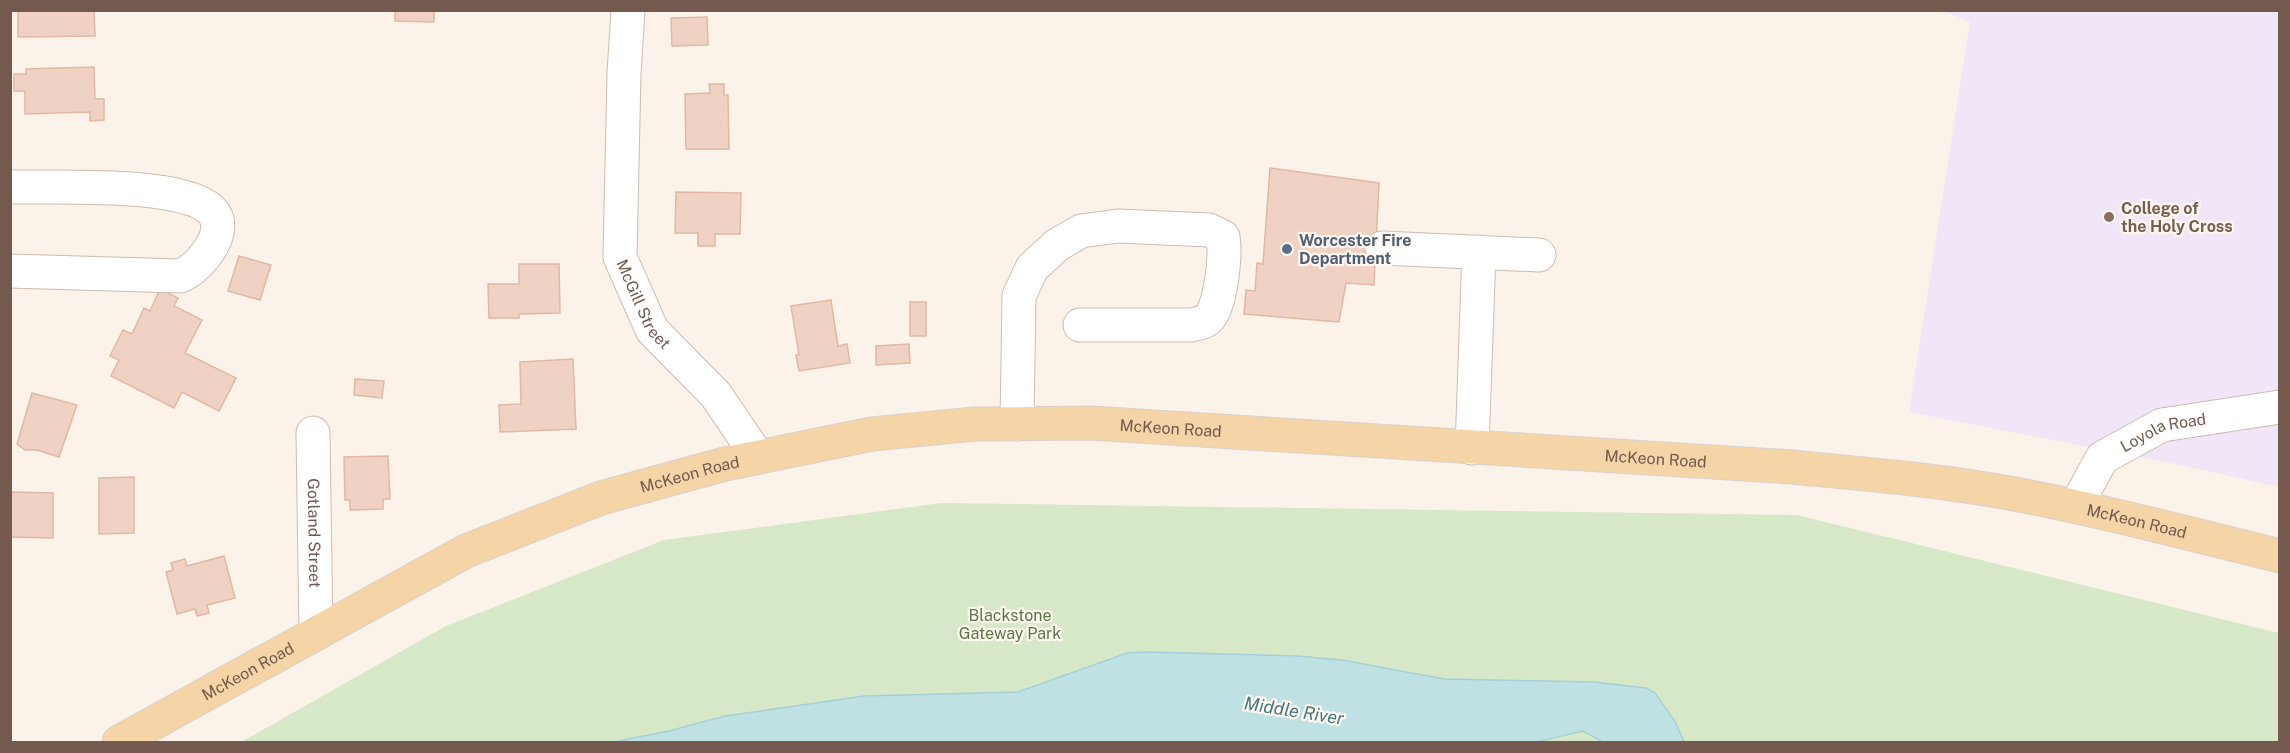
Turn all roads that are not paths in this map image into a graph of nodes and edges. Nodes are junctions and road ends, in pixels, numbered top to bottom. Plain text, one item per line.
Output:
1 (628, 10) edge
2 (10, 187) edge
3 (1382, 248) dead end
4 (1479, 252) junction
5 (1539, 255) dead end
6 (10, 271) edge
7 (1080, 325) dead end
8 (2280, 407) edge
9 (1017, 424) junction
10 (313, 433) dead end
11 (1472, 448) junction
12 (758, 457) junction
13 (2076, 506) junction
14 (2280, 556) edge
15 (316, 633) junction
16 (119, 742) edge

1 - 12 street, McGill Street
2 - 6 street
3 - 4 street
4 - 5 street
4 - 11 street
7 - 9 street
8 - 13 street, Loyola Road
9 - 11 main road, McKeon Road
9 - 12 main road, McKeon Road
10 - 15 street, Gotland Street
11 - 13 main road, McKeon Road
12 - 15 main road, McKeon Road
13 - 14 main road, McKeon Road
15 - 16 main road, McKeon Road

